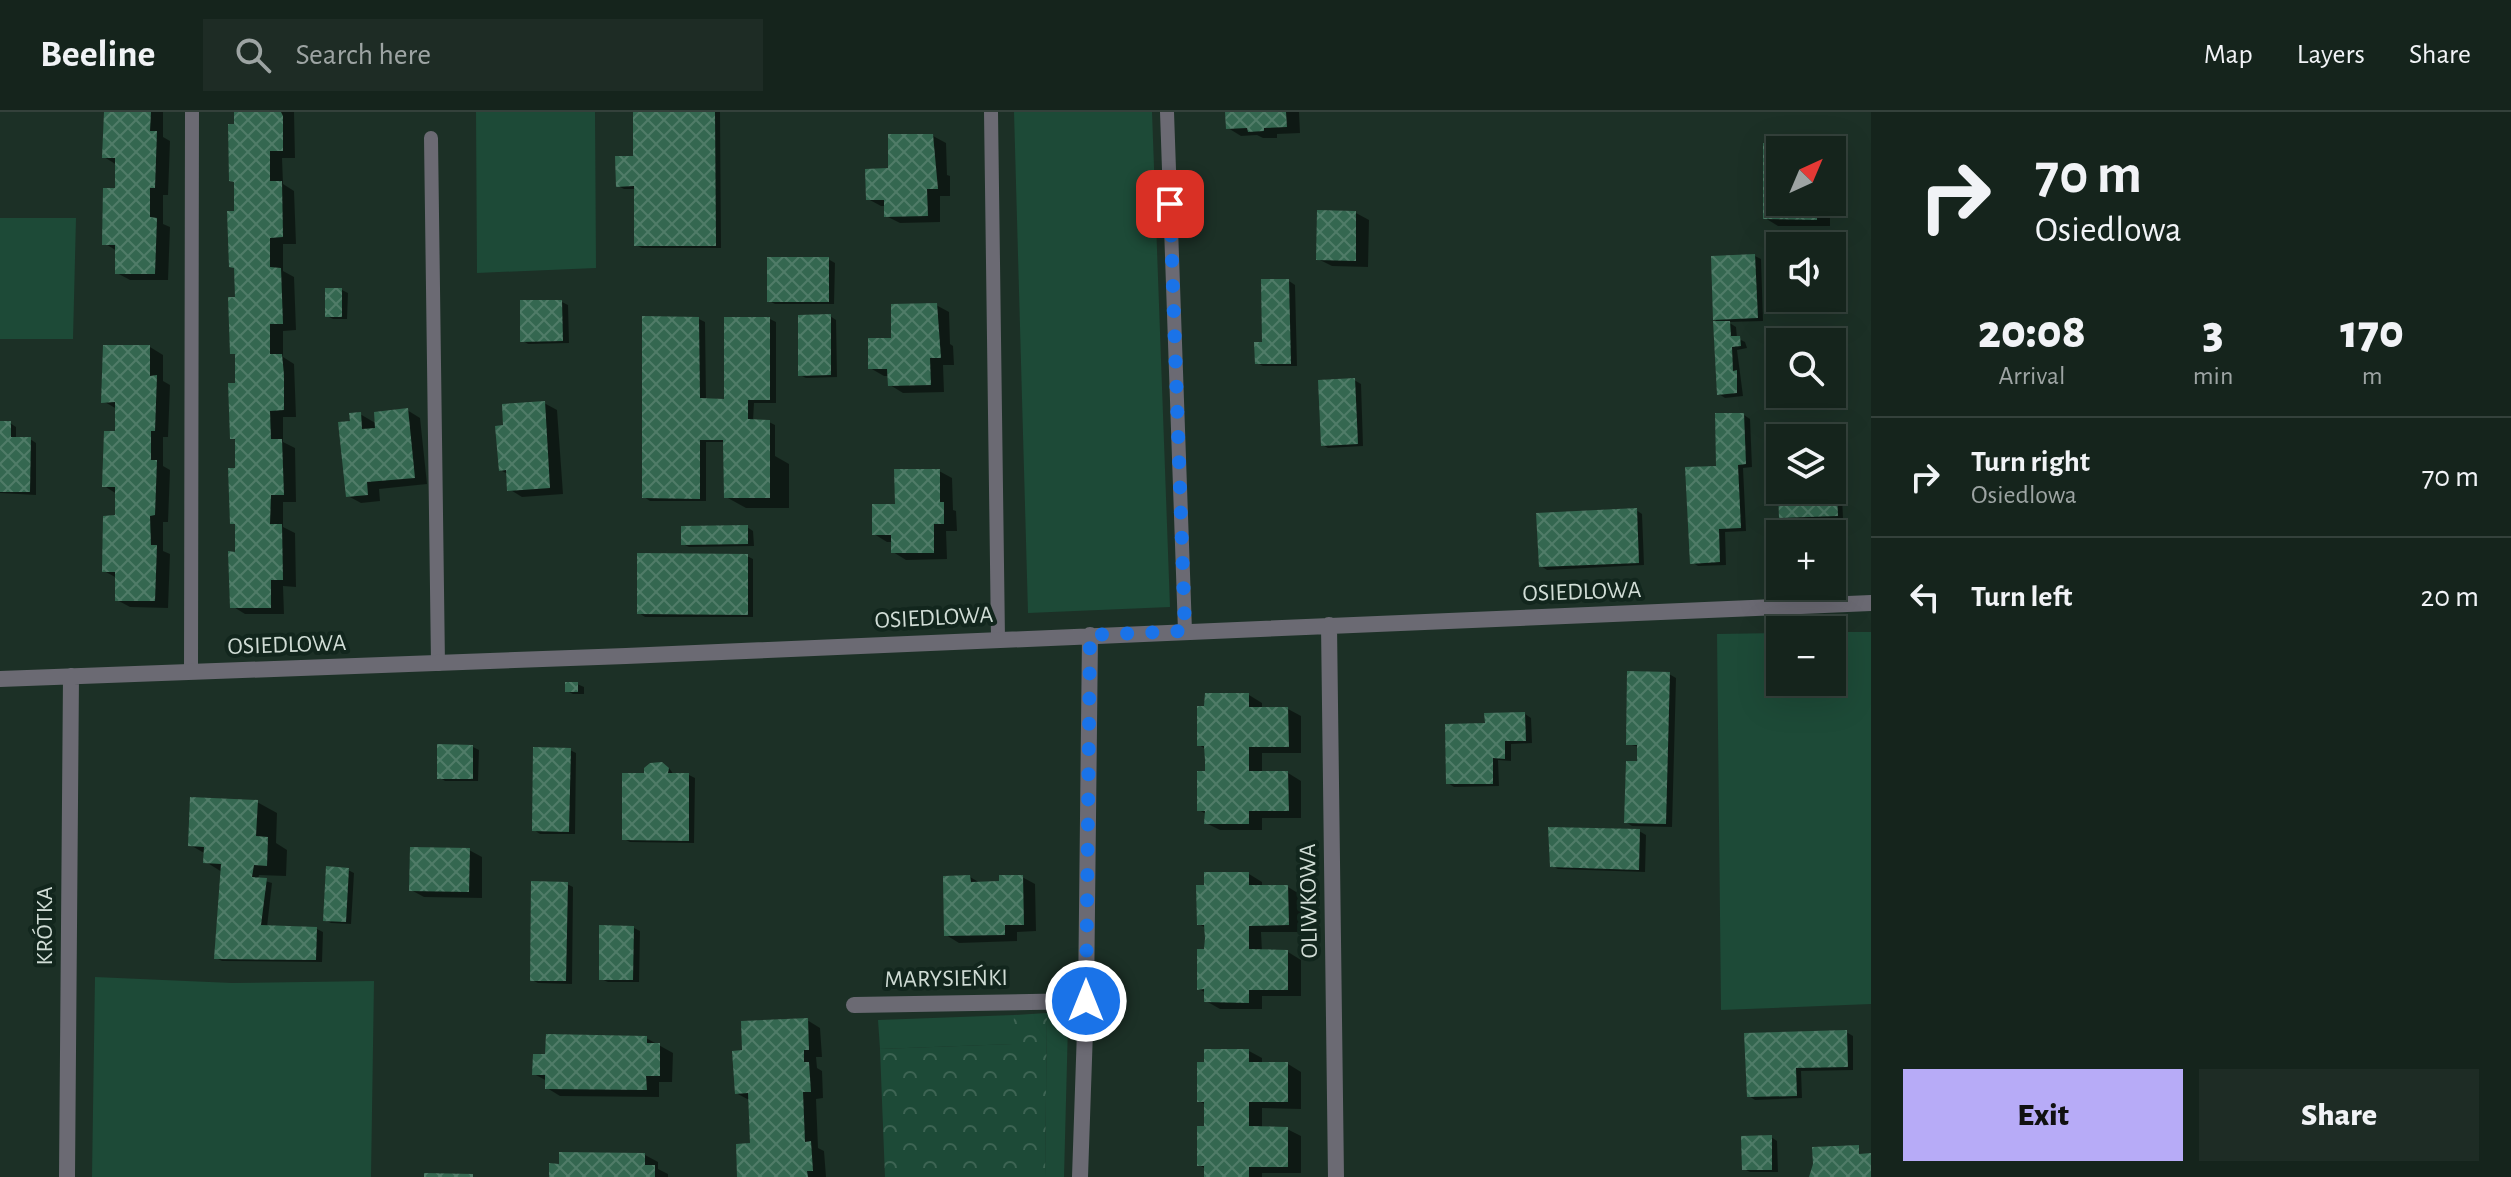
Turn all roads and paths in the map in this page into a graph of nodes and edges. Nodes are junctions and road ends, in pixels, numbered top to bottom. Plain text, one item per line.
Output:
1 (192, 112) edge
2 (991, 112) edge
3 (1167, 112) edge
4 (431, 138) dead end
5 (1871, 603) edge
6 (1329, 625) junction
7 (1185, 631) junction
8 (1090, 635) junction
9 (998, 639) junction
10 (438, 664) junction
11 (191, 672) junction
12 (71, 676) junction
13 (0, 679) edge
14 (1086, 1001) junction
15 (854, 1005) dead end
16 (67, 1177) edge
17 (1080, 1177) edge
18 (1336, 1177) edge

1 - 11 lane
2 - 9 lane
3 - 7 lane
4 - 10 lane
5 - 6 street, OSIEDLOWA
6 - 7 street, OSIEDLOWA
6 - 18 street, OLIWKOWA
7 - 8 street, OSIEDLOWA
8 - 9 street, OSIEDLOWA
8 - 14 street
9 - 10 street, OSIEDLOWA
10 - 11 street, OSIEDLOWA
11 - 12 street, OSIEDLOWA
12 - 13 street, OSIEDLOWA
12 - 16 street, KRÓTKA
14 - 15 street, MARYSIEŃKI
14 - 17 street

